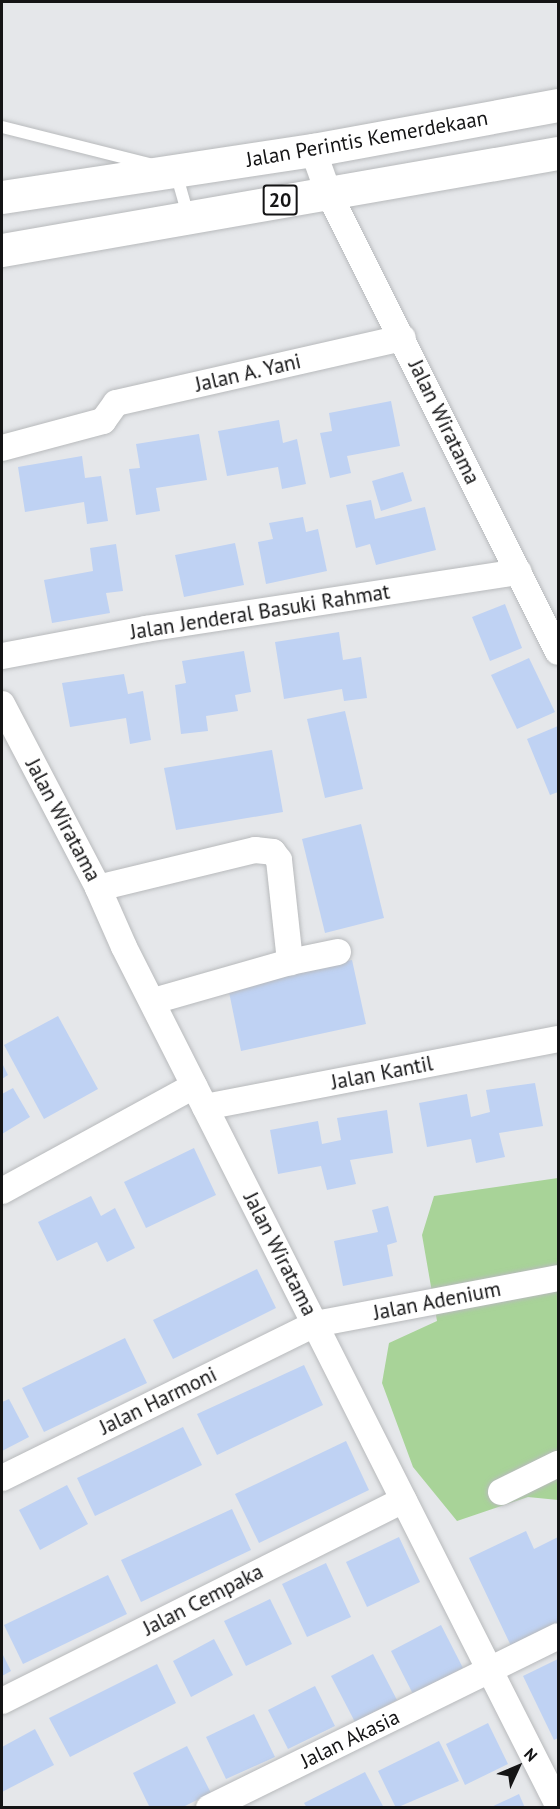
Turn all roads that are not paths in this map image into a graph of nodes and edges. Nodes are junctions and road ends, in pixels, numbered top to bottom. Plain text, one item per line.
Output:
1 (558, 105) edge
2 (2, 127) edge
3 (313, 150) junction
4 (558, 153) edge
5 (175, 171) junction
6 (328, 192) junction
7 (2, 197) edge
8 (188, 215) junction
9 (2, 250) edge
10 (403, 338) junction
11 (2, 448) edge
12 (519, 572) junction
13 (558, 652) edge
14 (2, 657) edge
15 (2, 704) edge
16 (98, 888) junction
17 (338, 952) dead end
18 (290, 962) junction
19 (154, 1001) junction
20 (558, 1040) edge
21 (200, 1096) junction
22 (2, 1191) edge
23 (558, 1278) edge
24 (315, 1324) junction
25 (558, 1464) edge
26 (2, 1478) edge
27 (501, 1492) dead end
28 (404, 1500) junction
29 (558, 1636) edge
30 (490, 1670) junction
31 (2, 1701) edge
32 (558, 1805) edge
33 (209, 1808) edge

1 - 3 highway, Jalan Perintis Kemerdekaan / 20
2 - 5 lane
3 - 5 highway, Jalan Perintis Kemerdekaan / 20
3 - 6 street, Jalan Wiratama
4 - 6 highway, 20
5 - 7 highway, Jalan Perintis Kemerdekaan / 20
5 - 8 lane
6 - 8 highway, 20
6 - 10 street, Jalan Wiratama
8 - 9 highway, 20
10 - 11 street, Jalan A. Yani
10 - 12 street, Jalan Wiratama
12 - 13 street, Jalan Wiratama
12 - 14 street, Jalan Jenderal Basuki Rahmat
15 - 16 street, Jalan Wiratama
16 - 18 street
16 - 19 street, Jalan Wiratama
17 - 18 street
18 - 19 street
19 - 21 street, Jalan Wiratama
20 - 21 street, Jalan Kantil
21 - 22 street, Jalan Kantil
21 - 24 street, Jalan Wiratama
23 - 24 street, Jalan Adenium
24 - 26 street, Jalan Harmoni
24 - 28 street, Jalan Wiratama
25 - 27 street
28 - 30 street, Jalan Wiratama
28 - 31 street, Jalan Cempaka
29 - 30 street, Jalan Akasia
30 - 32 street, Jalan Wiratama
30 - 33 street, Jalan Akasia

